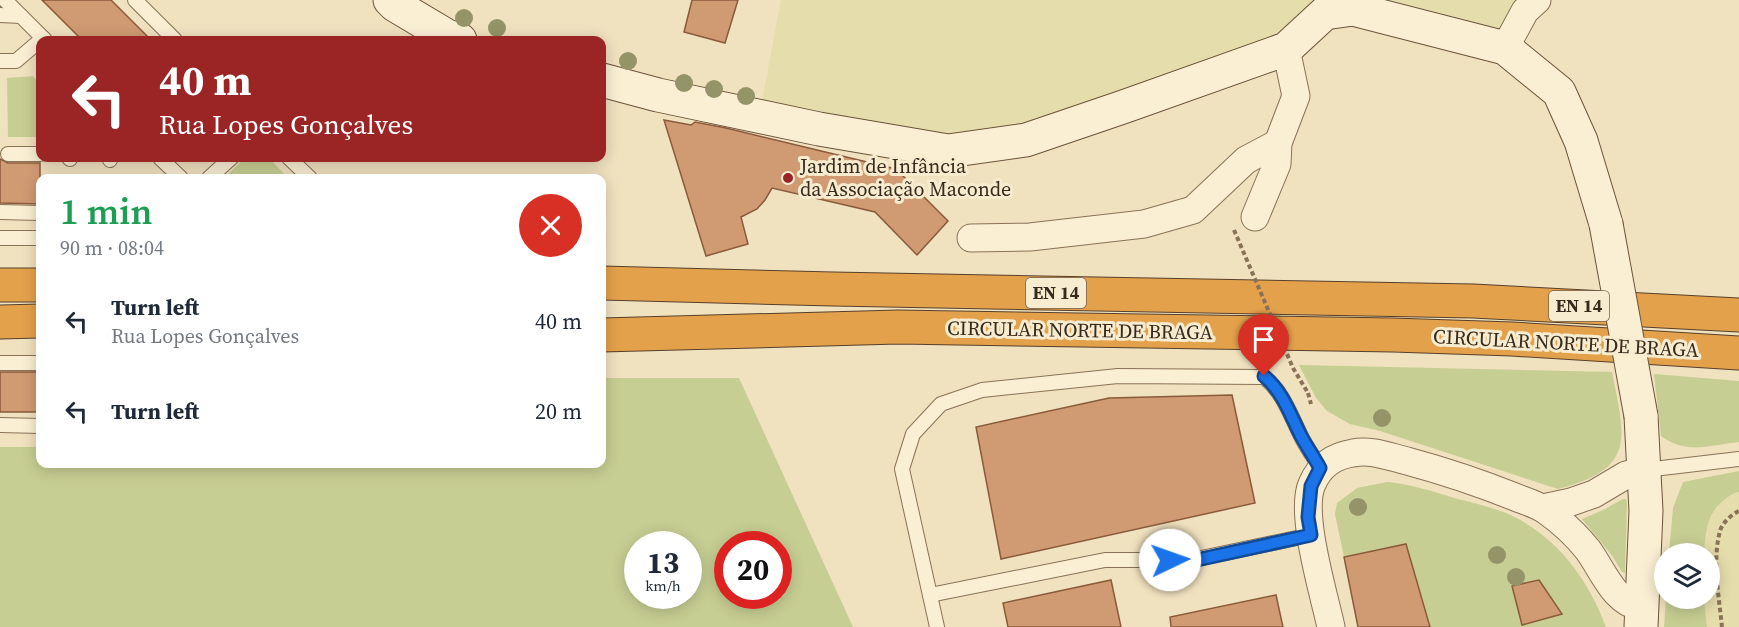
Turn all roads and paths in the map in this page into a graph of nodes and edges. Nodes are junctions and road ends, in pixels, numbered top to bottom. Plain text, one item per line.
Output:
1 (5, 0) edge
2 (135, 0) edge
3 (390, 0) edge
4 (1537, 0) edge
5 (0, 15) edge
6 (21, 16) junction
7 (41, 36) edge
8 (171, 36) edge
9 (447, 36) edge
10 (36, 45) edge
11 (1505, 48) junction
12 (1286, 49) junction
13 (0, 61) edge
14 (606, 81) edge
15 (1278, 143) junction
16 (8, 154) dead end
17 (31, 156) edge
18 (164, 162) edge
19 (227, 162) edge
20 (294, 162) edge
21 (177, 174) edge
22 (213, 174) edge
23 (306, 174) edge
24 (3, 210) edge
25 (36, 213) edge
26 (1245, 223) joint
27 (0, 238) edge
28 (36, 238) edge
29 (971, 238) dead end
30 (606, 283) edge
31 (0, 285) edge
32 (36, 285) edge
33 (1739, 315) edge
34 (0, 321) edge
35 (36, 321) edge
36 (606, 335) edge
37 (1739, 353) edge
38 (0, 363) edge
39 (36, 366) edge
40 (1308, 393) dead end
41 (6, 421) edge
42 (36, 425) edge
43 (1739, 459) edge
44 (1320, 468) junction
45 (1645, 470) junction
46 (1543, 508) junction
47 (1739, 511) edge
48 (1311, 535) junction
49 (930, 595) junction
50 (1642, 617) edge
51 (937, 627) edge
52 (1331, 627) edge
53 (1722, 627) edge

1 - 6 lane
2 - 8 lane
3 - 9 street
4 - 11 street
5 - 6 lane
6 - 7 lane
10 - 13 lane
11 - 12 street
11 - 45 street, bridge
12 - 14 street
12 - 15 street
15 - 26 street
15 - 29 street
16 - 17 lane
18 - 21 lane
19 - 22 lane
20 - 23 lane
24 - 25 lane
26 - 40 path, bridge
27 - 28 lane
30 - 33 highway, CIRCULAR NORTE DE BRAGA / EN 14
31 - 32 highway
34 - 35 highway
36 - 37 highway, CIRCULAR NORTE DE BRAGA / EN 14
38 - 39 lane
41 - 42 lane
43 - 45 lane
44 - 46 street
44 - 48 street
44 - 49 lane
45 - 46 street
45 - 50 street
46 - 50 street
47 - 53 path
48 - 49 lane
48 - 52 street
49 - 51 lane

